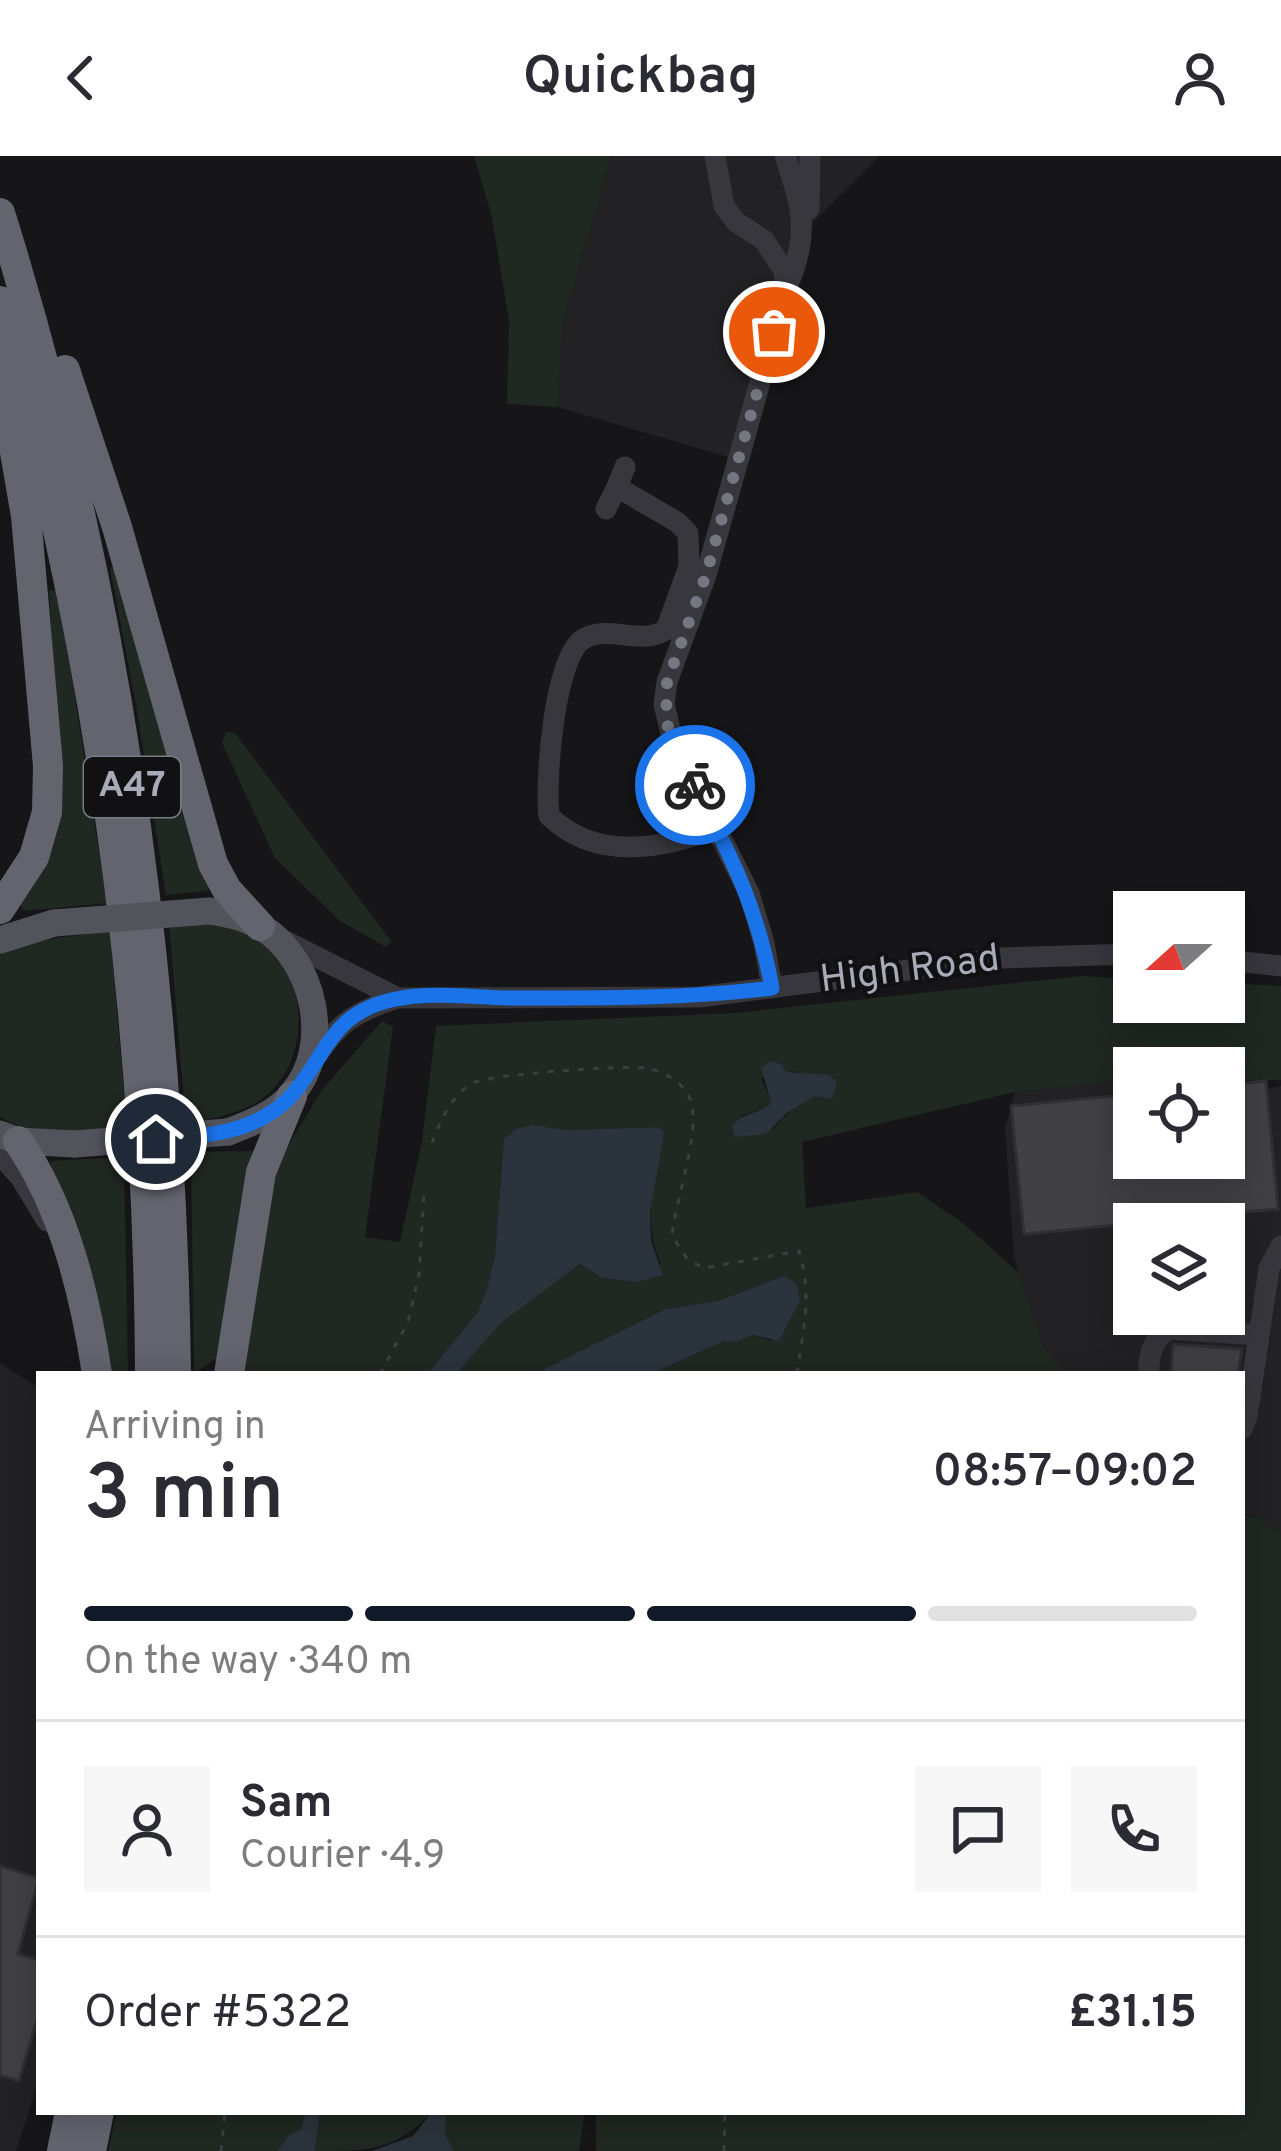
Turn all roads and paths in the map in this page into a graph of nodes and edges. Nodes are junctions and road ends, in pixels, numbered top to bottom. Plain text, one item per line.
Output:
1 (715, 156) edge
2 (785, 156) edge
3 (800, 156) edge
4 (809, 156) edge
5 (0, 189) edge
6 (801, 203) junction
7 (0, 213) edge
8 (803, 231) junction
9 (786, 289) junction
10 (0, 301) edge
11 (0, 365) edge
12 (607, 508) dead end
13 (716, 828) junction
14 (0, 909) edge
15 (266, 930) junction
16 (0, 940) edge
17 (1113, 955) edge
18 (1245, 962) edge
19 (1281, 966) edge
20 (772, 988) junction
21 (407, 998) junction
22 (298, 1085) junction
23 (6, 1143) edge
24 (432, 1143) dead end
25 (424, 1192) dead end
26 (1281, 1246) edge
27 (1258, 1335) junction
28 (96, 1371) edge
29 (150, 1371) edge
30 (176, 1371) edge
31 (229, 1371) edge
32 (382, 1371) edge
33 (797, 1371) edge
34 (1150, 1371) edge
35 (1245, 1421) edge
36 (69, 2115) edge
37 (98, 2115) edge
38 (225, 2115) edge
39 (725, 2115) edge
40 (62, 2151) edge
41 (91, 2151) edge
42 (220, 2151) edge
43 (724, 2151) edge

1 - 9 street
2 - 6 street
3 - 6 street
4 - 8 street
5 - 15 highway, A47
6 - 8 street
7 - 30 highway, A47
8 - 9 street
9 - 13 street
10 - 29 highway, A47
11 - 14 highway, A47
12 - 13 street
13 - 20 street
15 - 16 main road, bridge
15 - 21 street, High Road
15 - 22 main road
17 - 20 street, High Road
18 - 19 street
20 - 21 street, High Road
21 - 22 street, High Road
22 - 23 main road, bridge
22 - 31 highway
23 - 28 highway
24 - 33 path
25 - 32 path
26 - 27 street
27 - 34 street
27 - 35 street
36 - 40 highway
37 - 41 highway
38 - 42 path
39 - 43 path

